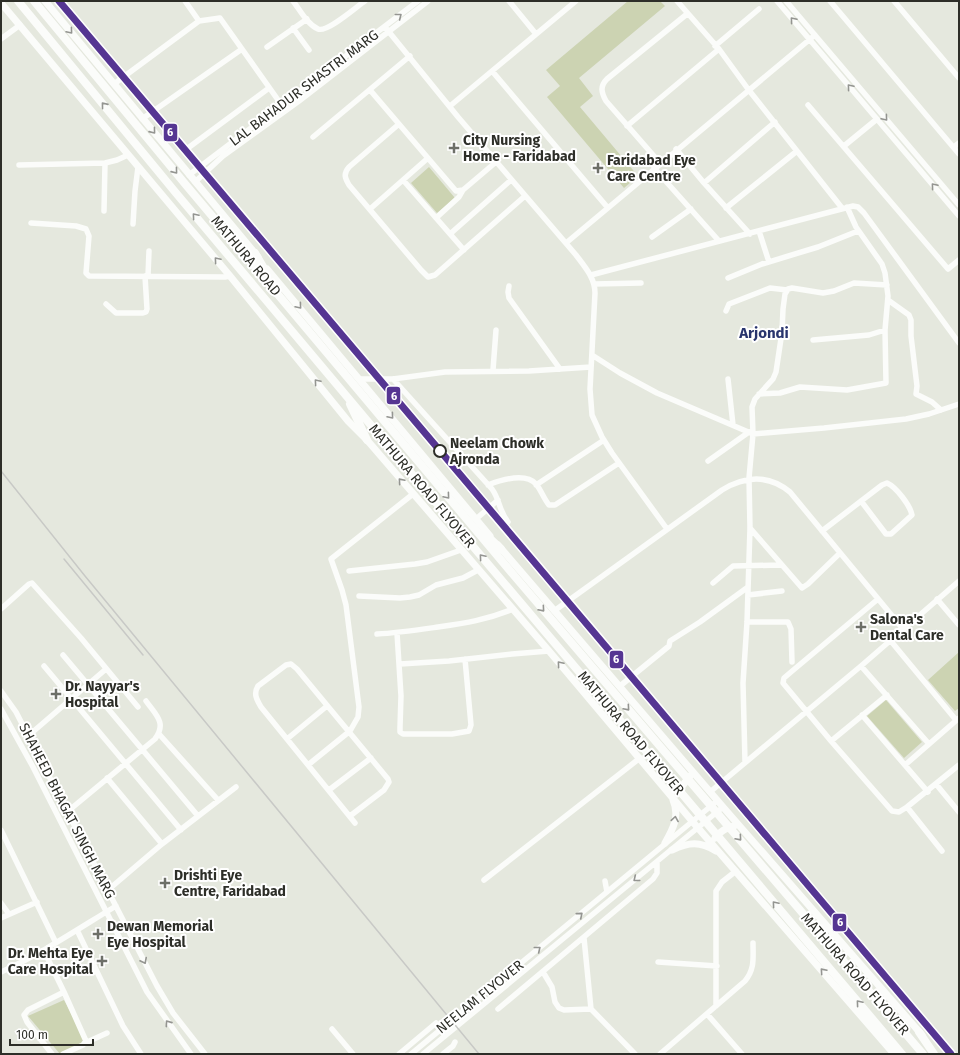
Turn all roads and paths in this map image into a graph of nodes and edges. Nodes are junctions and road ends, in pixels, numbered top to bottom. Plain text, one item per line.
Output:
1 (18, 1) edge
2 (34, 1) edge
3 (45, 1) edge
4 (185, 1) edge
5 (293, 1) edge
6 (365, 1) edge
7 (418, 1) edge
8 (428, 1) edge
9 (508, 1) edge
10 (576, 1) edge
11 (677, 1) edge
12 (777, 1) edge
13 (786, 1) edge
14 (830, 1) edge
15 (894, 1) edge
16 (1, 3) edge
17 (759, 9) dead end
18 (688, 14) junction
19 (306, 19) junction
20 (199, 21) junction
21 (20, 25) junction
22 (293, 28) junction
23 (387, 29) junction
24 (536, 34) junction
25 (815, 35) junction
26 (1, 39) edge
27 (809, 39) junction
28 (267, 46) dead end
29 (717, 48) junction
30 (242, 49) junction
31 (309, 50) dead end
32 (410, 56) junction
33 (844, 69) junction
34 (492, 71) junction
35 (838, 73) junction
36 (959, 78) edge
37 (114, 84) junction
38 (270, 88) junction
39 (748, 89) junction
40 (370, 90) junction
41 (281, 105) junction
42 (808, 105) dead end
43 (450, 106) junction
44 (285, 110) junction
45 (142, 119) junction
46 (877, 119) junction
47 (775, 122) junction
48 (399, 124) junction
49 (627, 126) junction
50 (313, 137) dead end
51 (959, 142) edge
52 (844, 146) junction
53 (954, 147) junction
54 (188, 148) dead end
55 (676, 149) junction
56 (797, 151) junction
57 (128, 154) junction
58 (959, 154) edge
59 (428, 158) junction
60 (496, 162) junction
61 (105, 163) junction
62 (660, 163) junction
63 (19, 165) dead end
64 (138, 167) junction
65 (654, 168) junction
66 (189, 175) junction
67 (403, 180) junction
68 (511, 180) junction
69 (195, 182) junction
70 (704, 183) junction
71 (463, 190) junction
72 (525, 196) junction
73 (959, 205) edge
74 (608, 208) junction
75 (726, 208) junction
76 (844, 208) junction
77 (370, 209) junction
78 (691, 209) junction
79 (104, 211) dead end
80 (959, 216) edge
81 (436, 218) junction
82 (31, 223) dead end
83 (133, 224) dead end
84 (759, 231) junction
85 (858, 231) junction
86 (450, 234) junction
87 (750, 234) junction
88 (652, 237) dead end
89 (719, 241) junction
90 (566, 243) junction
91 (464, 250) junction
92 (149, 251) dead end
93 (255, 253) junction
94 (959, 260) edge
95 (769, 262) junction
96 (147, 276) junction
97 (230, 276) junction
98 (591, 276) junction
99 (728, 278) dead end
100 (641, 283) dead end
101 (594, 284) junction
102 (887, 285) junction
103 (509, 286) dead end
104 (787, 290) junction
105 (888, 300) junction
106 (106, 304) dead end
107 (286, 304) junction
108 (726, 311) dead end
109 (496, 330) dead end
110 (884, 330) junction
111 (813, 340) dead end
112 (959, 343) edge
113 (592, 355) junction
114 (591, 367) junction
115 (560, 369) junction
116 (493, 370) junction
117 (360, 379) junction
118 (393, 379) junction
119 (728, 379) dead end
120 (759, 394) junction
121 (346, 396) junction
122 (959, 404) edge
123 (941, 410) junction
124 (360, 412) joint
125 (733, 425) junction
126 (751, 433) junction
127 (367, 440) junction
128 (604, 440) junction
129 (708, 461) dead end
130 (619, 463) junction
131 (748, 478) junction
132 (488, 485) junction
133 (536, 485) junction
134 (413, 494) junction
135 (498, 500) junction
136 (861, 501) junction
137 (460, 510) junction
138 (476, 519) junction
139 (508, 522) dead end
140 (750, 528) junction
141 (667, 529) junction
142 (822, 531) junction
143 (501, 549) junction
144 (461, 550) junction
145 (840, 553) junction
146 (781, 564) junction
147 (748, 566) junction
148 (478, 570) junction
149 (349, 571) dead end
150 (959, 581) edge
151 (713, 583) dead end
152 (748, 587) junction
153 (782, 591) dead end
154 (748, 595) junction
155 (360, 596) dead end
156 (878, 599) junction
157 (937, 599) junction
158 (1, 609) edge
159 (512, 609) junction
160 (554, 611) junction
161 (747, 622) junction
162 (959, 625) edge
163 (903, 629) junction
164 (397, 633) junction
165 (377, 634) dead end
166 (890, 640) junction
167 (549, 651) junction
168 (63, 655) dead end
169 (465, 659) junction
170 (792, 662) dead end
171 (400, 664) junction
172 (44, 666) dead end
173 (861, 666) junction
174 (106, 669) junction
175 (88, 684) junction
176 (620, 686) junction
177 (1, 692) edge
178 (886, 695) junction
179 (71, 698) junction
180 (146, 701) dead end
181 (326, 706) junction
182 (138, 707) dead end
183 (1, 709) edge
184 (806, 712) junction
185 (862, 715) junction
186 (957, 719) edge
187 (350, 731) junction
188 (159, 734) junction
189 (28, 736) junction
190 (287, 739) junction
191 (831, 742) junction
192 (929, 744) junction
193 (143, 750) junction
194 (371, 758) junction
195 (640, 758) junction
196 (745, 762) junction
197 (125, 764) junction
198 (308, 765) junction
199 (905, 765) junction
200 (959, 765) edge
201 (690, 769) junction
202 (107, 778) junction
203 (936, 784) junction
204 (236, 787) dead end
205 (329, 790) junction
206 (669, 792) junction
207 (710, 792) junction
208 (928, 792) junction
209 (218, 800) junction
210 (717, 801) junction
211 (723, 807) junction
212 (907, 808) junction
213 (67, 812) junction
214 (959, 812) edge
215 (198, 816) junction
216 (350, 816) junction
217 (692, 821) junction
218 (355, 823) dead end
219 (739, 825) junction
220 (699, 828) junction
221 (1, 830) edge
222 (181, 830) junction
223 (665, 843) junction
224 (162, 844) junction
225 (714, 846) junction
226 (672, 850) junction
227 (942, 851) dead end
228 (722, 855) junction
229 (657, 862) junction
230 (736, 871) junction
231 (484, 880) dead end
232 (605, 881) dead end
233 (108, 890) junction
234 (607, 892) junction
235 (37, 902) junction
236 (1, 903) edge
237 (116, 906) junction
238 (106, 912) junction
239 (8, 914) junction
240 (1, 918) edge
241 (77, 930) junction
242 (584, 938) junction
243 (56, 943) junction
244 (753, 943) dead end
245 (44, 951) junction
246 (658, 962) dead end
247 (717, 966) junction
248 (1, 972) edge
249 (543, 972) junction
250 (64, 992) junction
251 (716, 1006) junction
252 (498, 1009) dead end
253 (591, 1009) junction
254 (707, 1014) junction
255 (436, 1023) dead end
256 (332, 1029) dead end
257 (919, 1032) junction
258 (107, 1033) dead end
259 (455, 1042) dead end
260 (85, 1043) junction
261 (406, 1047) junction
262 (52, 1054) edge
263 (62, 1054) edge
264 (141, 1054) edge
265 (191, 1054) edge
266 (205, 1054) edge
267 (353, 1054) edge
268 (398, 1054) edge
269 (411, 1054) edge
270 (424, 1054) edge
271 (443, 1054) edge
272 (635, 1054) edge
273 (660, 1054) edge
274 (742, 1054) edge
275 (894, 1054) edge
276 (902, 1054) edge
277 (923, 1054) edge
278 (934, 1054) edge
279 (939, 1054) edge

121 -> 1 highway, MATHURA ROAD
2 -> 107 highway, MATHURA ROAD
3 -> 37 main road
4 - 20 street
5 - 19 street
6 - 19 street
23 -> 7 street, LAL BAHADUR SHASTRI MARG
8 - 23 street
9 - 24 street
10 - 24 street
11 - 18 street
27 -> 12 street
13 - 25 street
14 - 53 street
15 - 36 street
16 - 21 main road
17 - 29 street
18 - 29 street
18 - 49 street
19 - 22 street
20 - 30 street
20 - 37 street
21 - 26 street
21 - 57 main road
22 - 28 street
22 - 31 street
23 - 32 street
23 - 41 street, LAL BAHADUR SHASTRI MARG
23 - 44 street
24 - 34 street
25 - 27 street
25 - 33 street
27 - 35 street
27 - 39 street
29 - 39 street
29 - 49 street
30 - 38 street
30 - 45 street
32 - 40 street
32 - 43 street
33 - 35 street
33 -> 73 street
34 - 43 street
34 - 74 street
46 -> 35 street
37 - 45 main road
38 - 41 street
38 - 54 street
39 - 47 street
39 - 55 street
40 - 48 street
40 - 50 street
41 - 44 street
41 - 66 street, LAL BAHADUR SHASTRI MARG
42 - 52 street
43 - 60 street
44 - 69 street
45 -> 66 main road
46 - 52 street
80 -> 46 street
47 - 56 street
47 - 70 street
48 - 59 street
48 - 77 street
49 - 62 street
51 - 53 street
52 - 94 street
53 - 58 street
55 - 62 street
55 - 70 street
56 - 75 street
56 - 76 street
57 - 61 street
57 - 64 main road
59 - 67 street
59 - 71 street
60 - 68 street
60 - 71 street
61 - 63 street
61 - 79 street
62 - 65 street
64 - 83 street
97 -> 64 main road
65 - 74 street
65 - 78 street
66 - 69 main road
67 - 77 street
67 - 81 street
68 - 72 street
68 - 86 street
69 - 93 main road
70 - 75 street
71 - 81 street
72 - 90 street
72 - 91 street
74 - 90 street
75 - 87 street
76 - 84 street
76 - 85 street
76 - 112 street
77 - 91 street
78 - 88 street
78 - 89 street
81 - 86 street
82 - 96 street
84 - 87 street
84 - 95 street
85 - 95 street
85 - 102 street
86 - 91 street
87 - 89 street
89 - 98 street
90 - 98 street
92 - 96 street
93 - 107 highway
93 -> 117 main road
95 - 99 street
96 - 97 street
96 - 106 street
127 -> 97 main road
98 - 101 street
100 - 101 street
101 - 113 street
102 - 104 street
102 - 105 street
103 - 115 street
104 - 108 street
104 - 120 street
105 - 110 street
105 - 123 street
107 -> 137 highway, MATHURA ROAD
109 - 116 street
110 - 111 street
110 - 120 street
113 - 114 street
113 - 125 street
114 - 115 street
114 - 128 street
115 - 116 street
116 - 118 street
117 - 118 street
117 -> 138 main road
118 - 132 street
119 - 125 street
120 - 126 street
121 - 124 highway, MATHURA ROAD
121 - 127 highway
122 - 123 street
123 - 126 street
276 -> 124 highway, MATHURA ROAD FLYOVER
125 - 126 street
126 - 129 street
126 - 131 street
134 -> 127 main road
128 - 130 street
128 - 133 street
130 - 133 street
130 - 141 street
131 - 140 street
131 - 141 street
131 - 142 street
132 - 133 street
132 - 135 street
134 - 144 main road
134 - 187 street
135 - 138 street
135 - 139 street
136 - 136 street
136 - 142 street
137 - 143 highway
137 -> 277 highway, MATHURA ROAD FLYOVER
138 - 143 main road
140 - 146 street
140 - 147 street
141 - 160 street
142 - 145 street
143 - 160 main road
144 - 148 main road
144 - 149 street
145 - 146 street
145 - 156 street
146 - 147 street
147 - 151 street
147 - 152 street
148 - 155 street
148 - 159 main road
150 - 157 street
152 - 154 street
152 - 176 street
153 - 154 street
154 - 161 street
156 - 163 street
156 - 184 street
157 - 162 street
157 - 163 street
158 - 174 street
159 - 164 street
159 - 167 main road
160 - 176 main road
161 - 170 street
161 - 196 street
163 - 166 street
164 - 165 street
164 - 171 street
166 - 173 street
166 - 186 street
167 - 169 street
195 -> 167 main road
168 - 175 street
169 - 171 street
169 - 171 street
172 - 179 street
173 - 178 street
173 - 184 street
174 - 175 street
174 - 182 street
175 - 179 street
175 - 193 street
176 - 201 main road
177 - 189 street, SHAHEED BHAGAT SINGH MARG
178 - 185 street
178 - 192 street
179 - 189 street
179 - 197 street
180 - 188 street
181 - 187 street
181 - 190 street
181 - 190 street
183 - 238 street, SHAHEED BHAGAT SINGH MARG
184 - 191 street
184 - 196 street
185 - 191 street
185 - 199 street
186 - 192 street
187 - 194 street
187 - 198 street
188 - 193 street
188 - 209 street
189 - 213 street, SHAHEED BHAGAT SINGH MARG
190 - 198 street
191 - 212 street
192 - 199 street
193 - 197 street
193 - 215 street
194 - 205 street
194 - 216 street
195 - 206 main road
195 - 231 street
196 - 207 street
197 - 202 street
197 - 222 street
198 - 205 street
199 - 208 street
200 - 203 street
201 - 206 main road
201 - 207 main road
202 - 213 street
202 - 224 street
203 - 208 street
203 - 214 street
204 - 209 street
205 - 216 street
206 - 217 main road
223 -> 206 main road
207 - 210 main road
208 - 212 street
209 - 215 street
210 - 211 main road
210 - 217 street, NEELAM FLYOVER
211 - 219 main road
211 - 220 street, NEELAM FLYOVER
212 - 227 street
213 - 233 street, SHAHEED BHAGAT SINGH MARG
215 - 222 street
216 - 218 street
217 - 220 main road
217 - 223 street, NEELAM FLYOVER
219 - 225 main road
219 - 257 main road
220 - 225 main road
220 - 226 street, NEELAM FLYOVER
221 - 235 street
222 - 224 street
223 - 234 street, NEELAM FLYOVER
224 - 233 street
225 - 228 main road
226 - 228 main road
226 - 229 street, NEELAM FLYOVER
228 - 230 main road
229 - 242 street
229 -> 270 street, NEELAM FLYOVER
230 - 247 street
275 -> 230 main road
232 - 234 street
233 - 237 street, SHAHEED BHAGAT SINGH MARG
269 -> 234 street, NEELAM FLYOVER
235 - 239 street
235 - 243 street
236 - 239 street
237 - 238 street
237 -> 266 street, SHAHEED BHAGAT SINGH MARG
238 - 241 street
265 -> 238 street, SHAHEED BHAGAT SINGH MARG
239 - 240 street
241 - 243 street
241 - 264 street
242 - 249 street
242 - 253 street
243 - 245 street
244 - 251 street
245 - 248 street
245 - 250 street
246 - 247 street
247 - 251 street
249 - 252 street
249 - 253 street
250 - 260 street
250 - 262 street
251 - 254 street
253 - 272 street
254 - 273 street
254 - 274 street
255 - 261 street
256 - 267 street
257 - 278 highway
257 - 279 main road
258 - 260 street
259 - 271 street
260 - 263 street
261 - 268 street
261 - 269 street

